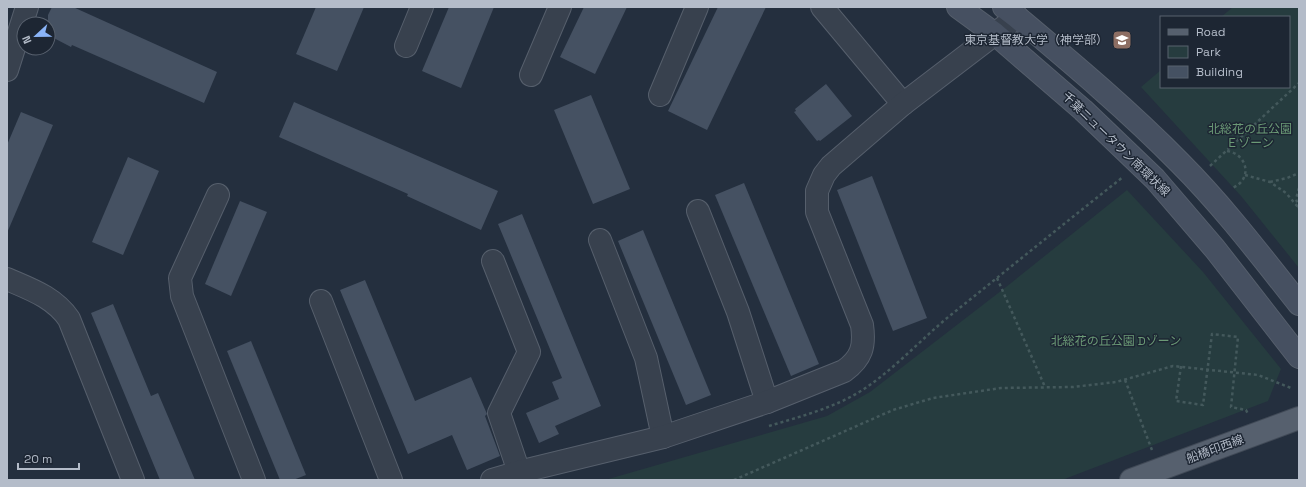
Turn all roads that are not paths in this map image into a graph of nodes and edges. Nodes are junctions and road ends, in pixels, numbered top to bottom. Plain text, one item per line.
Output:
1 (27, 7) edge
2 (422, 7) edge
3 (560, 7) edge
4 (697, 7) edge
5 (822, 7) edge
6 (958, 7) edge
7 (1011, 12) edge
8 (995, 34) junction
9 (406, 46) dead end
10 (7, 70) edge
11 (531, 75) dead end
12 (660, 95) dead end
13 (903, 104) junction
14 (218, 195) dead end
15 (698, 210) dead end
16 (600, 240) dead end
17 (492, 262) dead end
18 (7, 279) edge
19 (320, 301) dead end
20 (1299, 304) edge
21 (1299, 357) edge
22 (767, 402) junction
23 (1299, 418) edge
24 (663, 437) junction
25 (519, 472) junction
26 (133, 480) edge
27 (254, 480) edge
28 (391, 480) edge
29 (492, 480) edge
30 (1131, 480) edge

1 - 10 street
2 - 9 street
3 - 11 street
4 - 12 street
5 - 13 street
6 - 8 main road, 千葉ニュータウン南環状線
7 - 8 street
7 - 20 main road
8 - 13 street
8 - 21 main road, 千葉ニュータウン南環状線
13 - 22 street
14 - 27 street
15 - 22 street
16 - 24 street
17 - 25 street
18 - 26 street
19 - 28 street
22 - 24 street
23 - 30 main road, 船橋印西線
24 - 25 street
25 - 29 street

